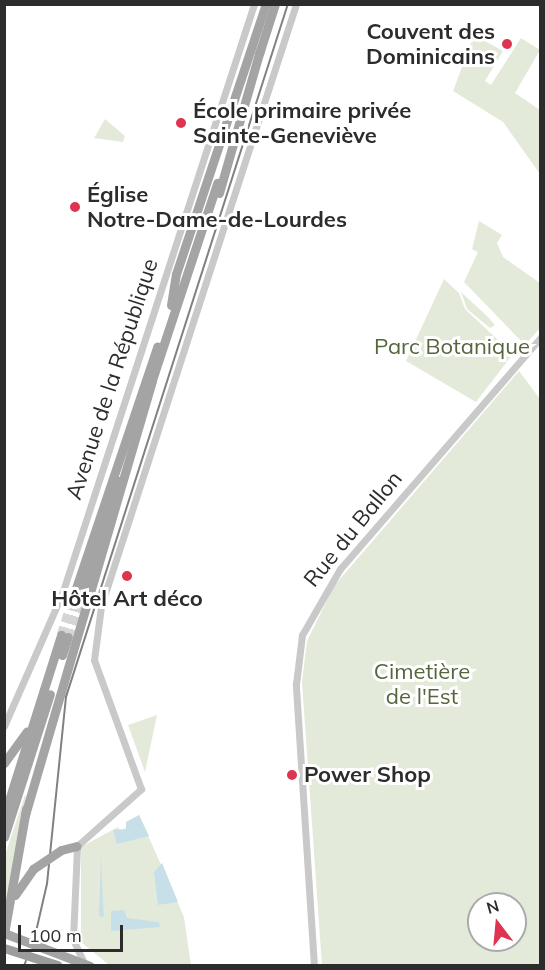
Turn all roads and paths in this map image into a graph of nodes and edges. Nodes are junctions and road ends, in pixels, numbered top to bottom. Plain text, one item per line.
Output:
1 (254, 4) edge
2 (267, 4) edge
3 (275, 4) edge
4 (296, 4) edge
5 (260, 51) junction
6 (171, 305) junction
7 (540, 338) edge
8 (162, 350) junction
9 (152, 381) junction
10 (46, 684) junction
11 (43, 718) junction
12 (4, 726) edge
13 (4, 764) edge
14 (25, 814) junction
15 (4, 816) edge
16 (4, 837) edge
17 (77, 846) junction
18 (9, 908) junction
19 (5, 933) edge
20 (4, 948) edge
21 (87, 964) edge
22 (57, 965) edge
23 (314, 966) edge

1 - 12 street, Avenue de la République
2 - 5 main road
2 - 6 main road
3 - 5 main road
4 - 17 street
5 - 8 main road
6 - 8 main road, Avenue de la République
6 - 9 main road, Avenue de la République
7 - 23 street, Rue du Ballon
8 - 9 main road, Avenue de la République
9 - 14 main road
10 - 11 main road
10 - 13 main road
10 - 15 main road
11 - 14 main road
11 - 16 main road
14 - 18 main road
17 - 18 main road, bridge
17 - 21 street
18 - 19 main road
19 - 21 main road
20 - 22 highway, bridge

